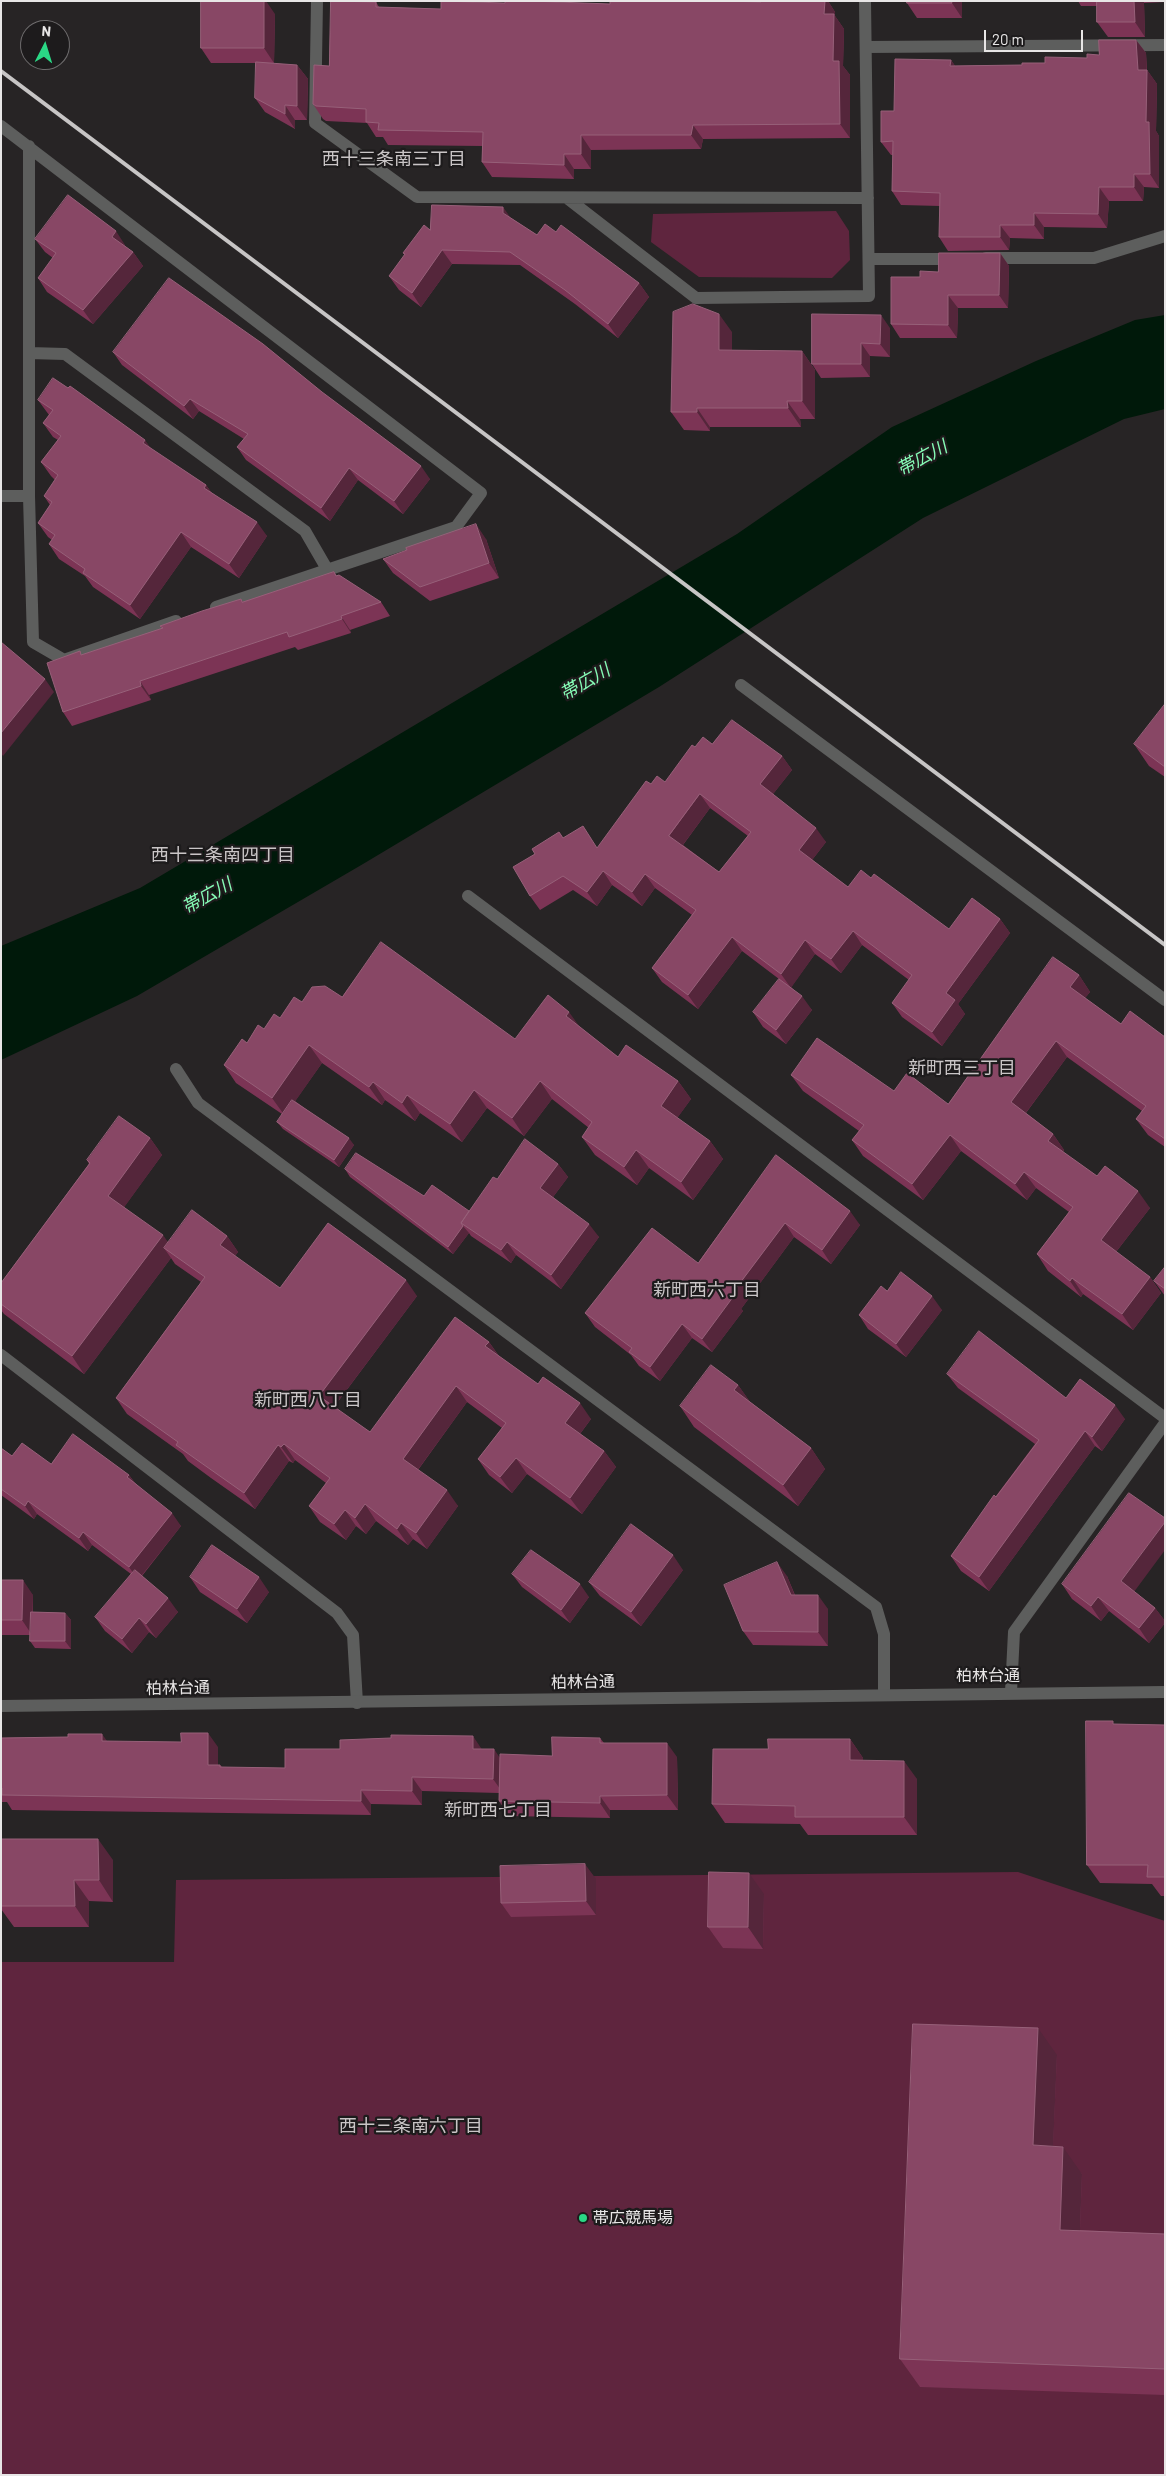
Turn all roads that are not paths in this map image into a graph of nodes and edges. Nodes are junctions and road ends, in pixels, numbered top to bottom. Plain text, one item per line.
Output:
1 (317, 1) edge
2 (865, 1) edge
3 (1165, 45) edge
4 (866, 47) junction
5 (1, 126) edge
6 (29, 146) junction
7 (567, 198) junction
8 (868, 198) junction
9 (1165, 236) edge
10 (869, 259) junction
11 (29, 353) junction
12 (1, 496) edge
13 (29, 496) junction
14 (327, 569) junction
15 (205, 611) edge
16 (186, 618) edge
17 (741, 685) dead end
18 (468, 896) dead end
19 (1165, 1000) edge
20 (176, 1069) dead end
21 (1, 1355) edge
22 (1165, 1418) edge
23 (1165, 1423) edge
24 (1011, 1692) junction
25 (1165, 1692) edge
26 (884, 1693) junction
27 (357, 1703) junction
28 (1, 1706) edge

1 - 7 street
2 - 4 street
3 - 4 street
4 - 8 street
5 - 6 street
6 - 11 street
6 - 14 street
7 - 8 street
7 - 10 street
8 - 10 street
9 - 10 street
11 - 13 street
11 - 14 street
12 - 13 street
13 - 16 street
14 - 15 street
17 - 19 street
18 - 22 street
20 - 26 street
21 - 27 street
23 - 24 street
24 - 25 street, 柏林台通
24 - 26 street, 柏林台通
26 - 27 street, 柏林台通
27 - 28 street, 柏林台通

